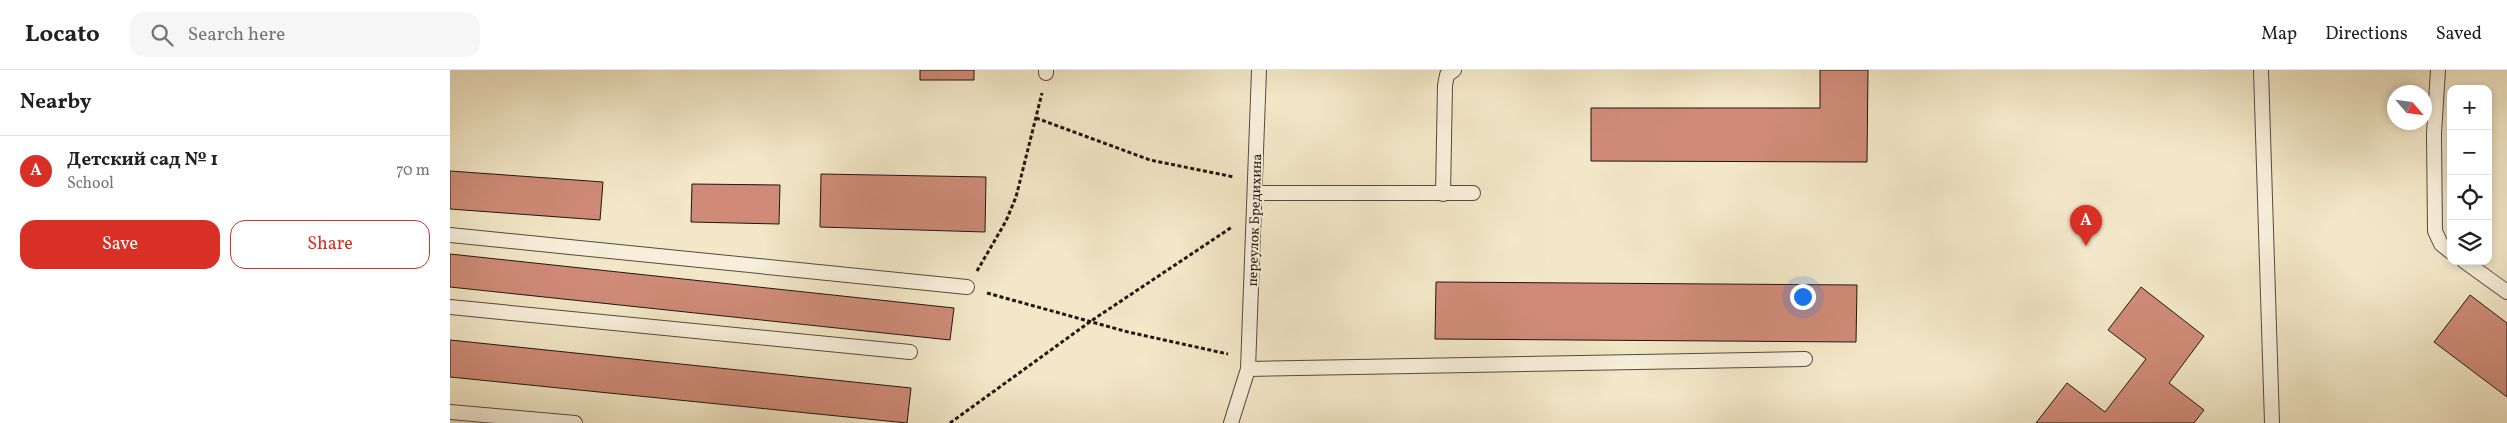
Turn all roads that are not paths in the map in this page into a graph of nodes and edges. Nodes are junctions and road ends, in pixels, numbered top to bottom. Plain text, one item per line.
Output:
1 (1259, 70) edge
2 (1454, 70) edge
3 (2261, 70) edge
4 (2438, 70) edge
5 (1255, 187) junction
6 (1473, 193) dead end
7 (1443, 194) junction
8 (450, 235) edge
9 (2447, 249) edge
10 (2470, 265) edge
11 (967, 288) road end
12 (2507, 292) edge
13 (450, 307) edge
14 (910, 352) dead end
15 (1805, 359) dead end
16 (1248, 364) junction
17 (450, 412) edge
18 (575, 423) edge
19 (1231, 423) edge
20 (2272, 423) edge

1 - 5 lane, переулок Бредихина
2 - 7 lane
3 - 20 lane
4 - 9 lane
5 - 7 lane
5 - 16 lane, переулок Бредихина
6 - 7 lane
8 - 11 lane
10 - 12 lane
13 - 14 lane
15 - 16 lane
16 - 19 lane, переулок Бредихина
17 - 18 lane

